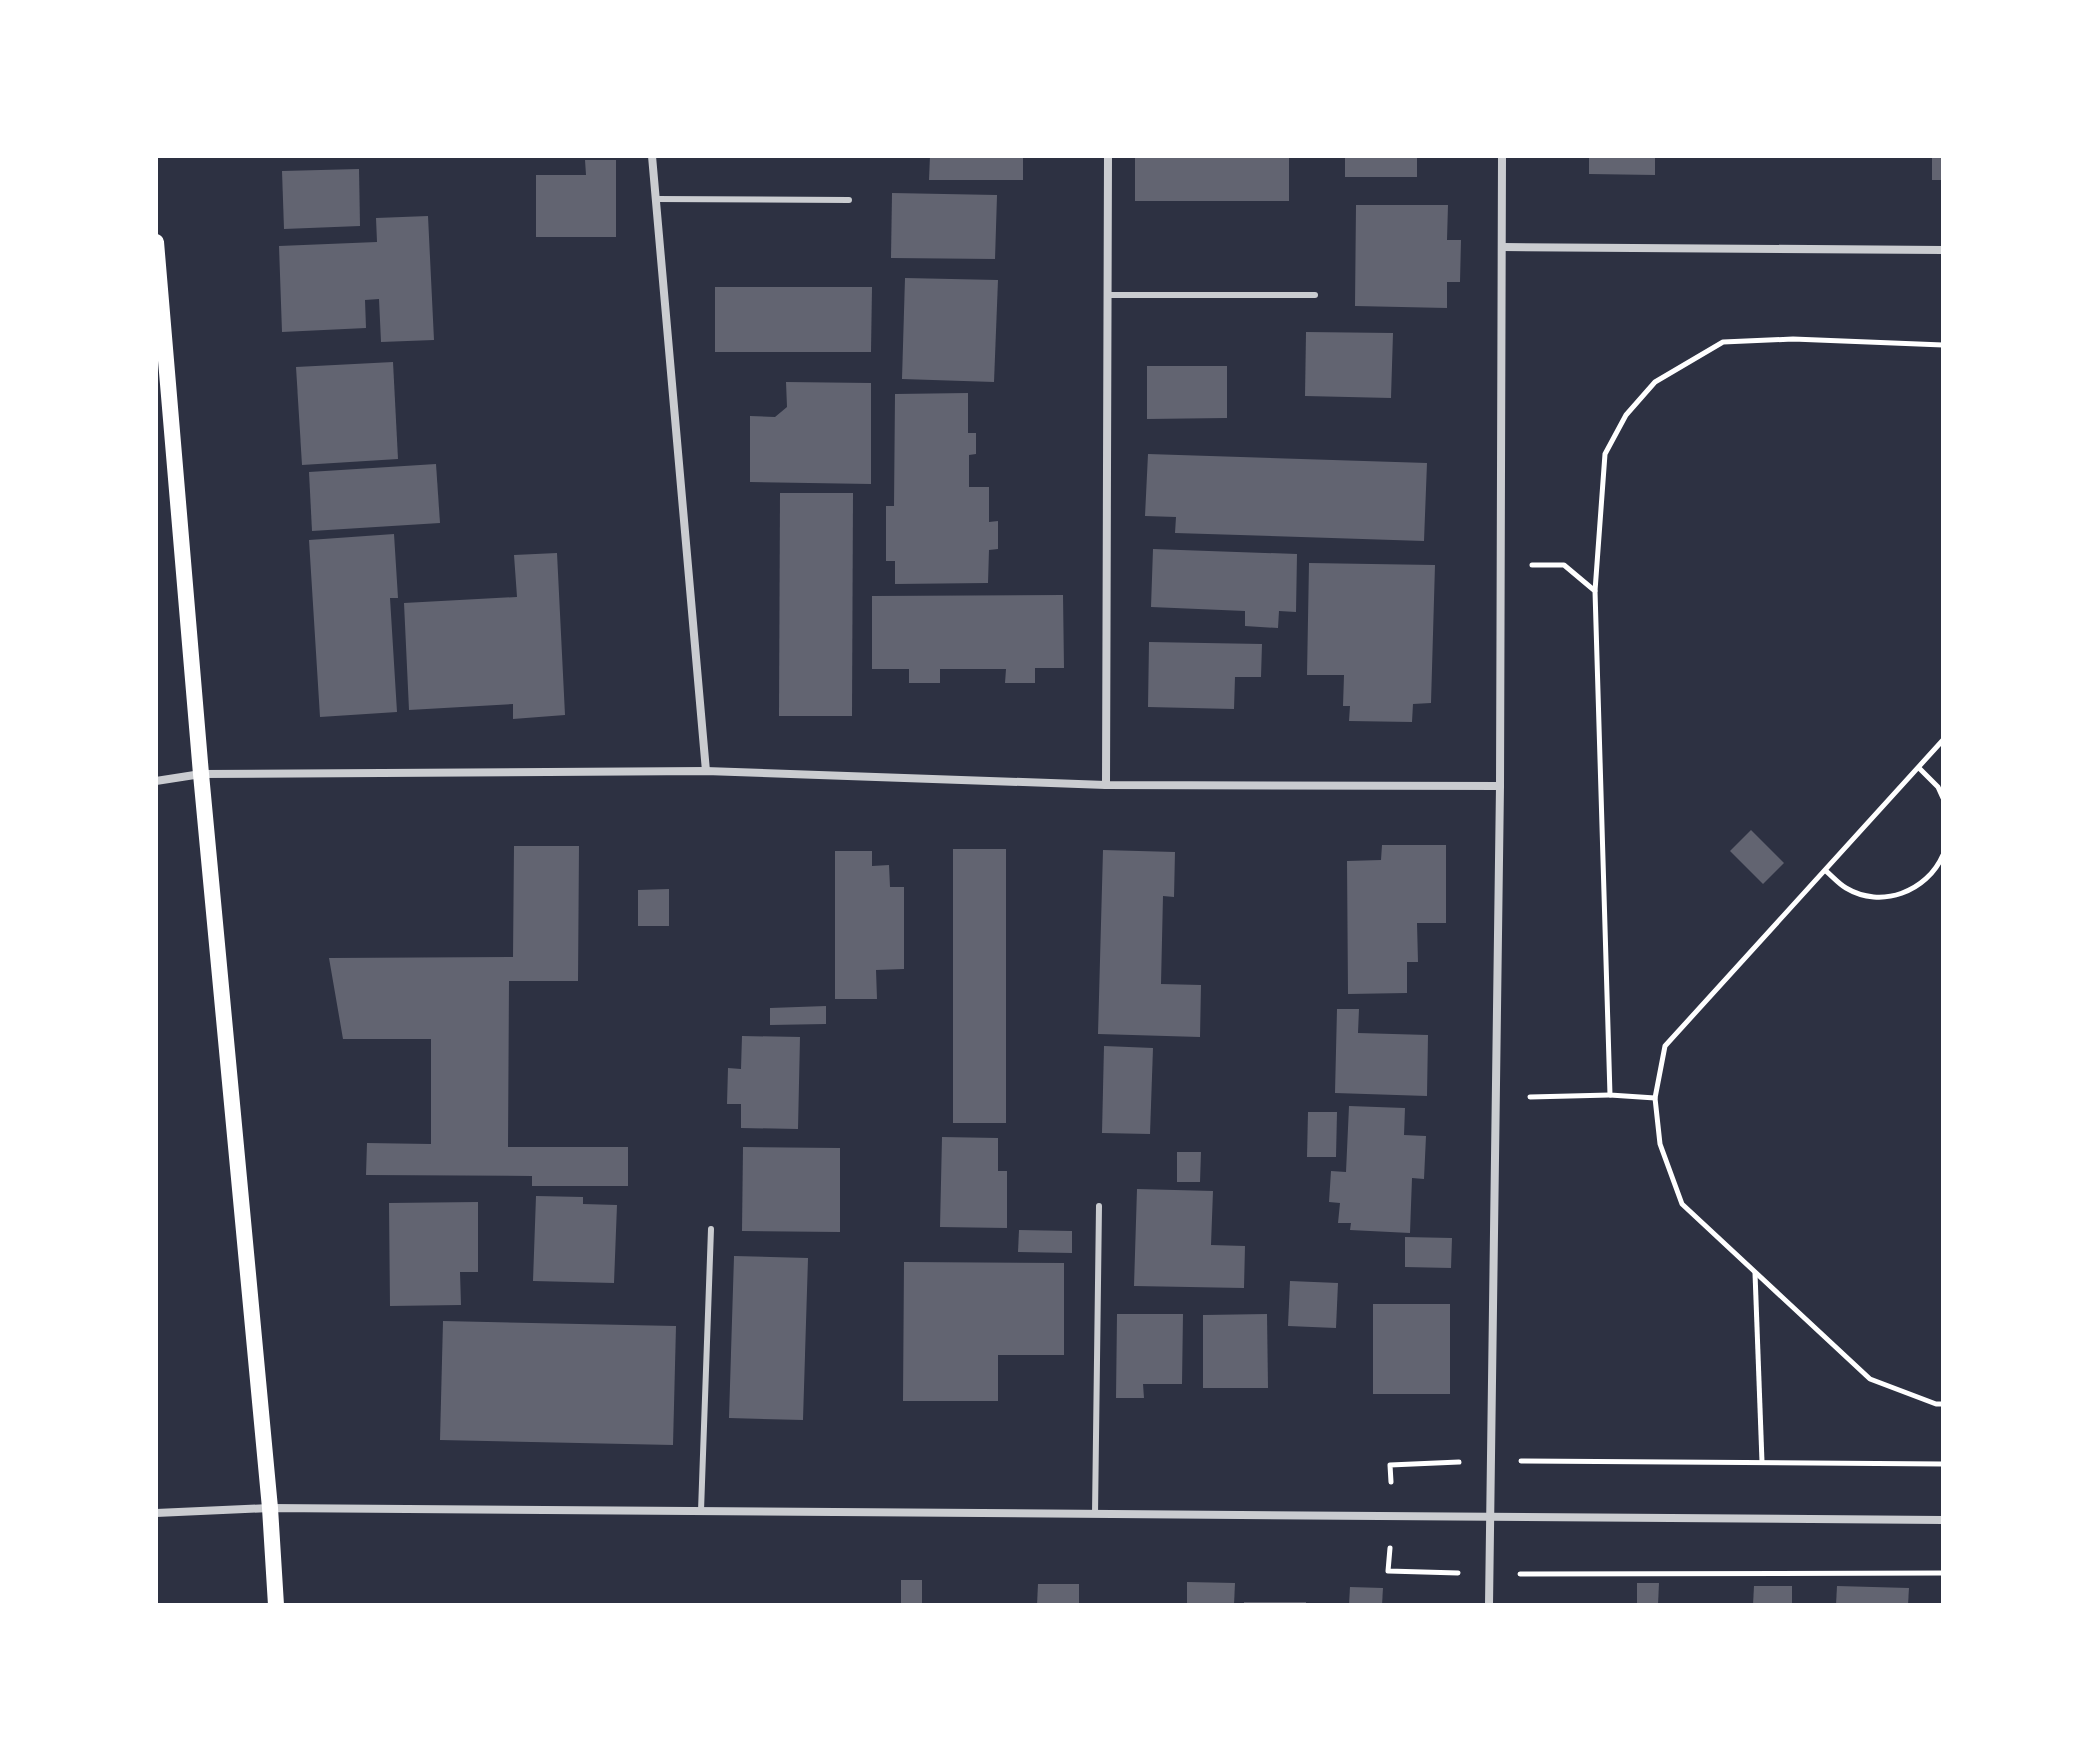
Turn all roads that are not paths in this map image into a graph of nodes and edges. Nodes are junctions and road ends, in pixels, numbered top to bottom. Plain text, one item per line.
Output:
1 (652, 156) edge
2 (1108, 156) edge
3 (1502, 156) edge
4 (656, 199) junction
5 (849, 200) dead end
6 (156, 242) edge
7 (1503, 247) junction
8 (1943, 250) edge
9 (1108, 295) junction
10 (1315, 295) dead end
11 (706, 771) junction
12 (201, 774) junction
13 (156, 781) edge
14 (1106, 785) junction
15 (1500, 786) junction
16 (1099, 1206) dead end
17 (711, 1229) dead end
18 (270, 1508) junction
19 (701, 1511) junction
20 (156, 1513) edge
21 (1095, 1514) junction
22 (1490, 1516) junction
23 (1943, 1520) edge
24 (276, 1605) edge
25 (1489, 1605) edge

1 - 4 street
2 - 9 street
3 - 7 street
4 - 5 lane
4 - 11 street
6 - 12 main road
7 - 8 street
7 - 15 street
9 - 10 lane
9 - 14 street
11 - 12 street
11 - 14 street
12 - 13 street
12 - 18 main road
14 - 15 street
15 - 22 street
16 - 21 lane
17 - 19 lane
18 - 19 street
18 - 20 street
18 - 24 main road
19 - 21 street
21 - 22 street
22 - 23 street
22 - 25 street

